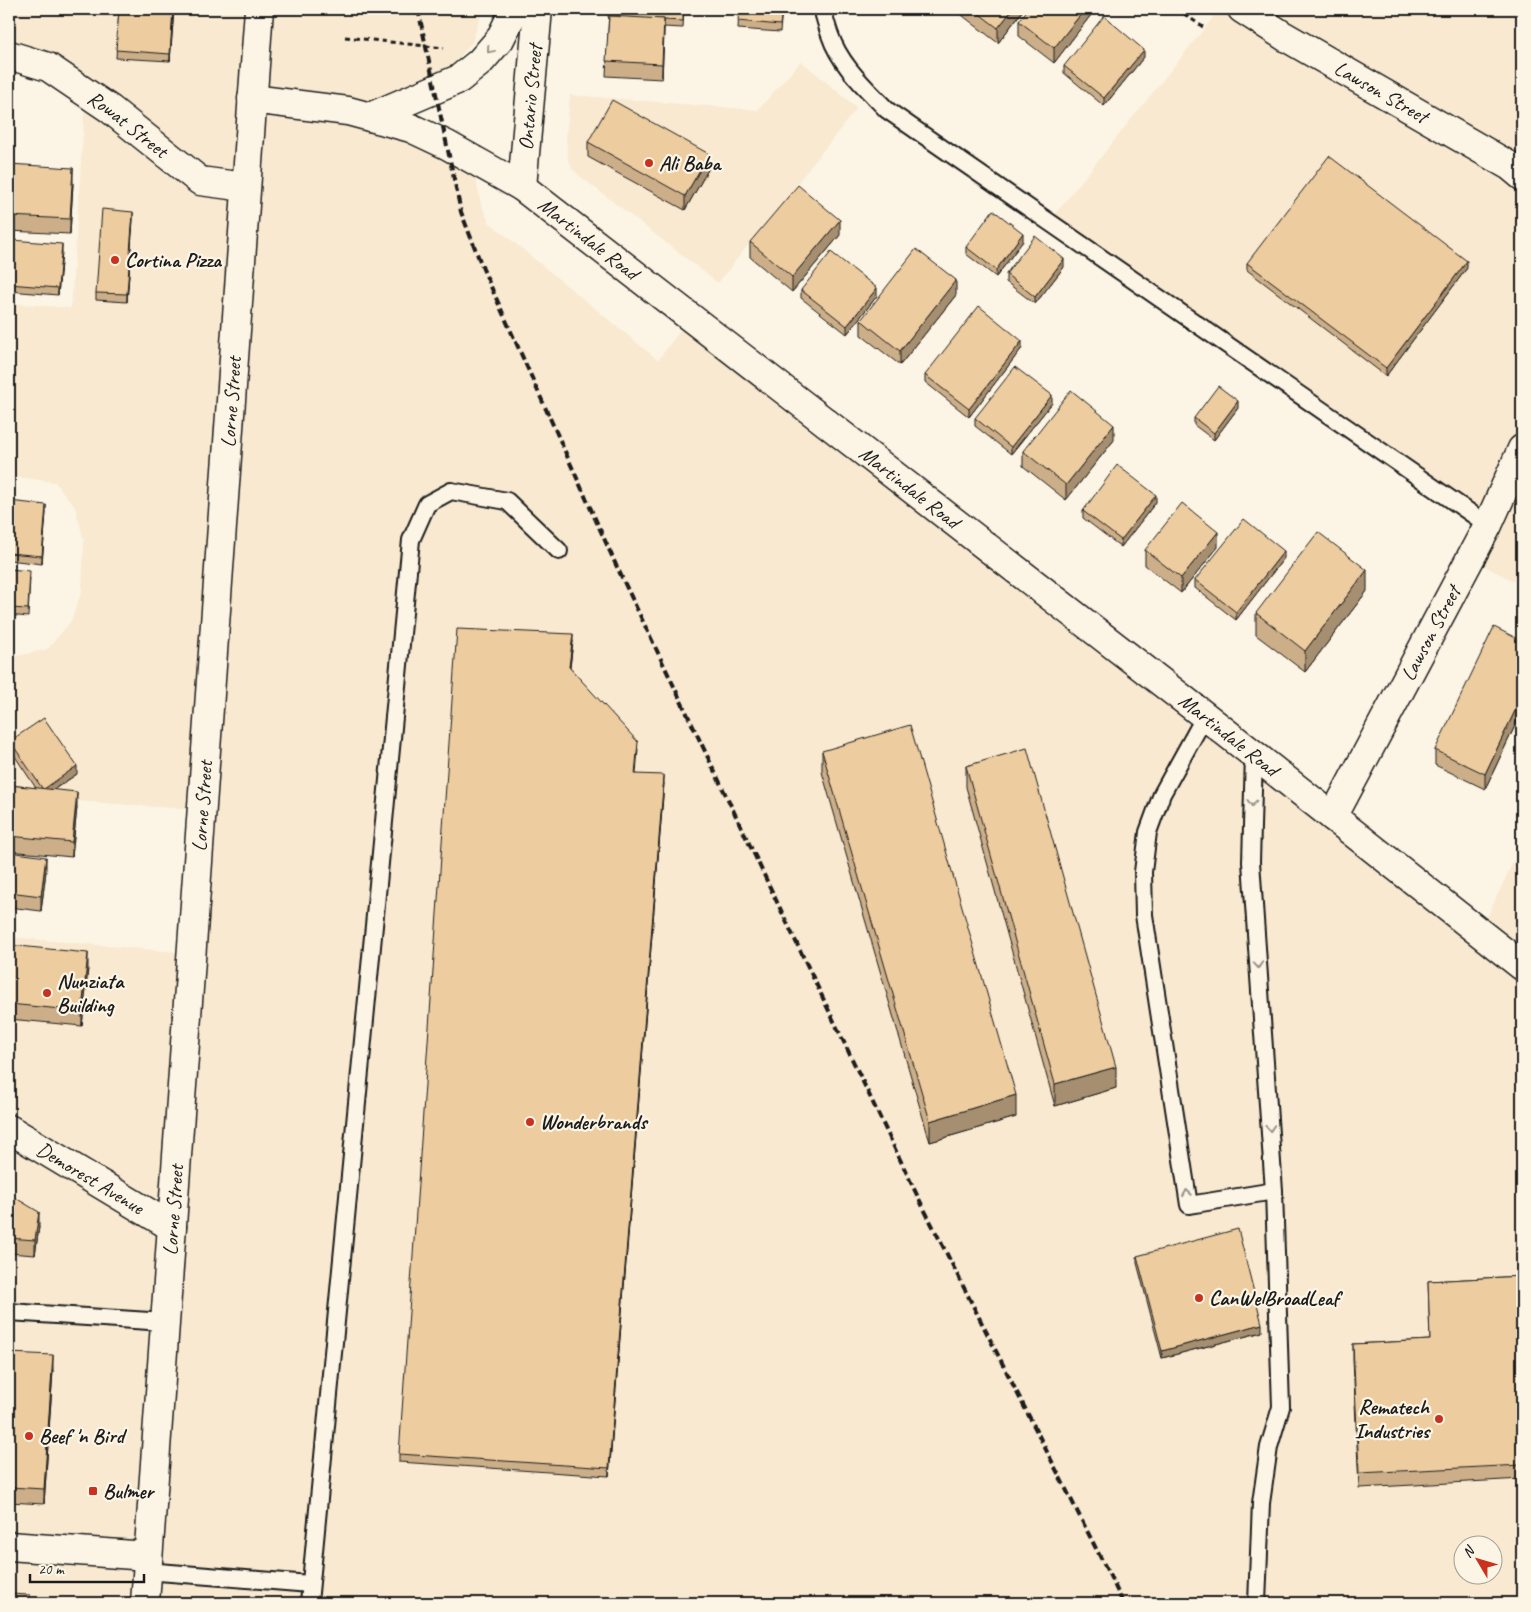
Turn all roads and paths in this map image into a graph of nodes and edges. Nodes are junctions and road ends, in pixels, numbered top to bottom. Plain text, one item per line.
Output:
1 (259, 9) edge
2 (515, 9) edge
3 (538, 9) edge
4 (822, 9) edge
5 (1177, 9) edge
6 (1242, 9) edge
7 (1203, 27) dead end
8 (345, 37) dead end
9 (445, 48) dead end
10 (9, 56) edge
11 (252, 100) junction
12 (370, 117) junction
13 (1522, 176) edge
14 (245, 187) junction
15 (522, 187) junction
16 (1522, 449) edge
17 (1488, 525) junction
18 (558, 551) dead end
19 (1204, 716) junction
20 (1254, 754) junction
21 (1333, 817) junction
22 (1522, 966) edge
23 (9, 1129) edge
24 (1274, 1190) junction
25 (172, 1228) junction
26 (9, 1312) edge
27 (165, 1322) junction
28 (9, 1546) edge
29 (147, 1564) junction
30 (310, 1584) junction
31 (145, 1603) edge
32 (309, 1603) edge
33 (1257, 1603) edge

1 - 11 street, Lorne Street
2 -> 12 street
3 - 15 street, Ontario Street
4 - 17 lane
5 - 7 path
6 - 13 street, Lawson Street
8 - 9 path
10 - 14 street, Rowat Street
11 - 12 street, Martindale Road
11 - 14 street, Lorne Street
12 - 15 street, Martindale Road
14 - 25 street, Lorne Street
15 - 19 street, Martindale Road
16 - 17 street, Lawson Street
17 - 21 street, Lawson Street
18 - 30 lane
19 - 20 street, Martindale Road
24 -> 19 lane
20 - 21 street, Martindale Road
20 -> 24 lane
21 - 22 street, Martindale Road
23 - 25 street, Demorest Avenue
24 - 33 lane
25 - 27 street, Lorne Street
26 - 27 lane
27 - 29 street, Lorne Street
28 - 29 street
29 - 30 lane
29 - 31 street, Lorne Street
30 - 32 lane

